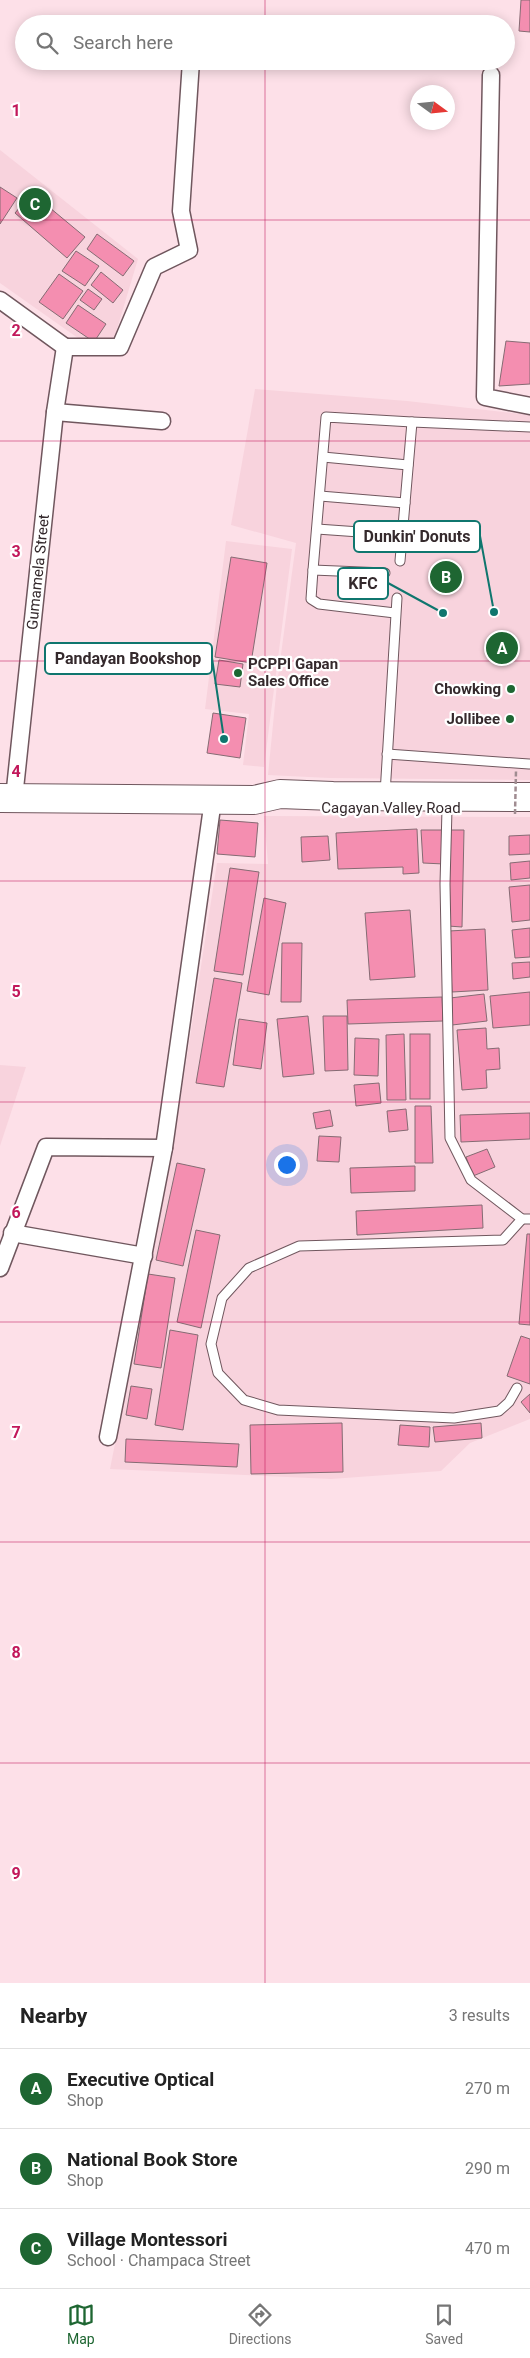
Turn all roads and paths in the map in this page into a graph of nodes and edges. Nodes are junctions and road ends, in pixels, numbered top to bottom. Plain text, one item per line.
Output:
1 (190, 70) edge
2 (490, 75) dead end
3 (0, 300) edge
4 (65, 347) junction
5 (530, 406) edge
6 (55, 412) junction
7 (162, 421) dead end
8 (412, 422) junction
9 (530, 427) edge
10 (323, 457) junction
11 (408, 465) junction
12 (320, 496) junction
13 (405, 503) junction
14 (317, 529) junction
15 (402, 535) junction
16 (400, 561) dead end
17 (314, 570) junction
18 (385, 573) dead end
19 (397, 598) dead end
20 (395, 613) junction
21 (387, 754) junction
22 (529, 764) edge
23 (516, 771) dead end
24 (7, 798) edge
25 (213, 800) junction
26 (385, 802) junction
27 (525, 806) edge
28 (447, 809) junction
29 (164, 1148) junction
30 (526, 1219) edge
31 (12, 1233) junction
32 (144, 1256) junction
33 (0, 1268) edge
34 (517, 1388) dead end
35 (108, 1437) dead end

1 - 4 street
2 - 5 street
3 - 4 street
4 - 6 street, Gumamela Street
6 - 7 street
6 - 24 street, Gumamela Street
8 - 9 lane
8 - 10 lane
8 - 11 lane
10 - 11 lane
10 - 12 lane
11 - 13 lane
12 - 13 lane
12 - 14 lane
13 - 15 lane
14 - 15 lane
14 - 17 lane
15 - 16 lane
17 - 18 lane
17 - 20 lane
19 - 20 lane
20 - 21 lane
21 - 22 lane
21 - 26 lane
23 - 27 path, bridge
24 - 25 highway, Cagayan Valley Road
25 - 26 highway, Cagayan Valley Road
25 - 29 street
26 - 27 highway, Cagayan Valley Road
26 - 28 highway, Cagayan Valley Road
27 - 28 highway, Cagayan Valley Road
28 - 30 lane
29 - 31 street
29 - 32 street
30 - 34 lane
31 - 32 street
31 - 33 street
32 - 35 street

